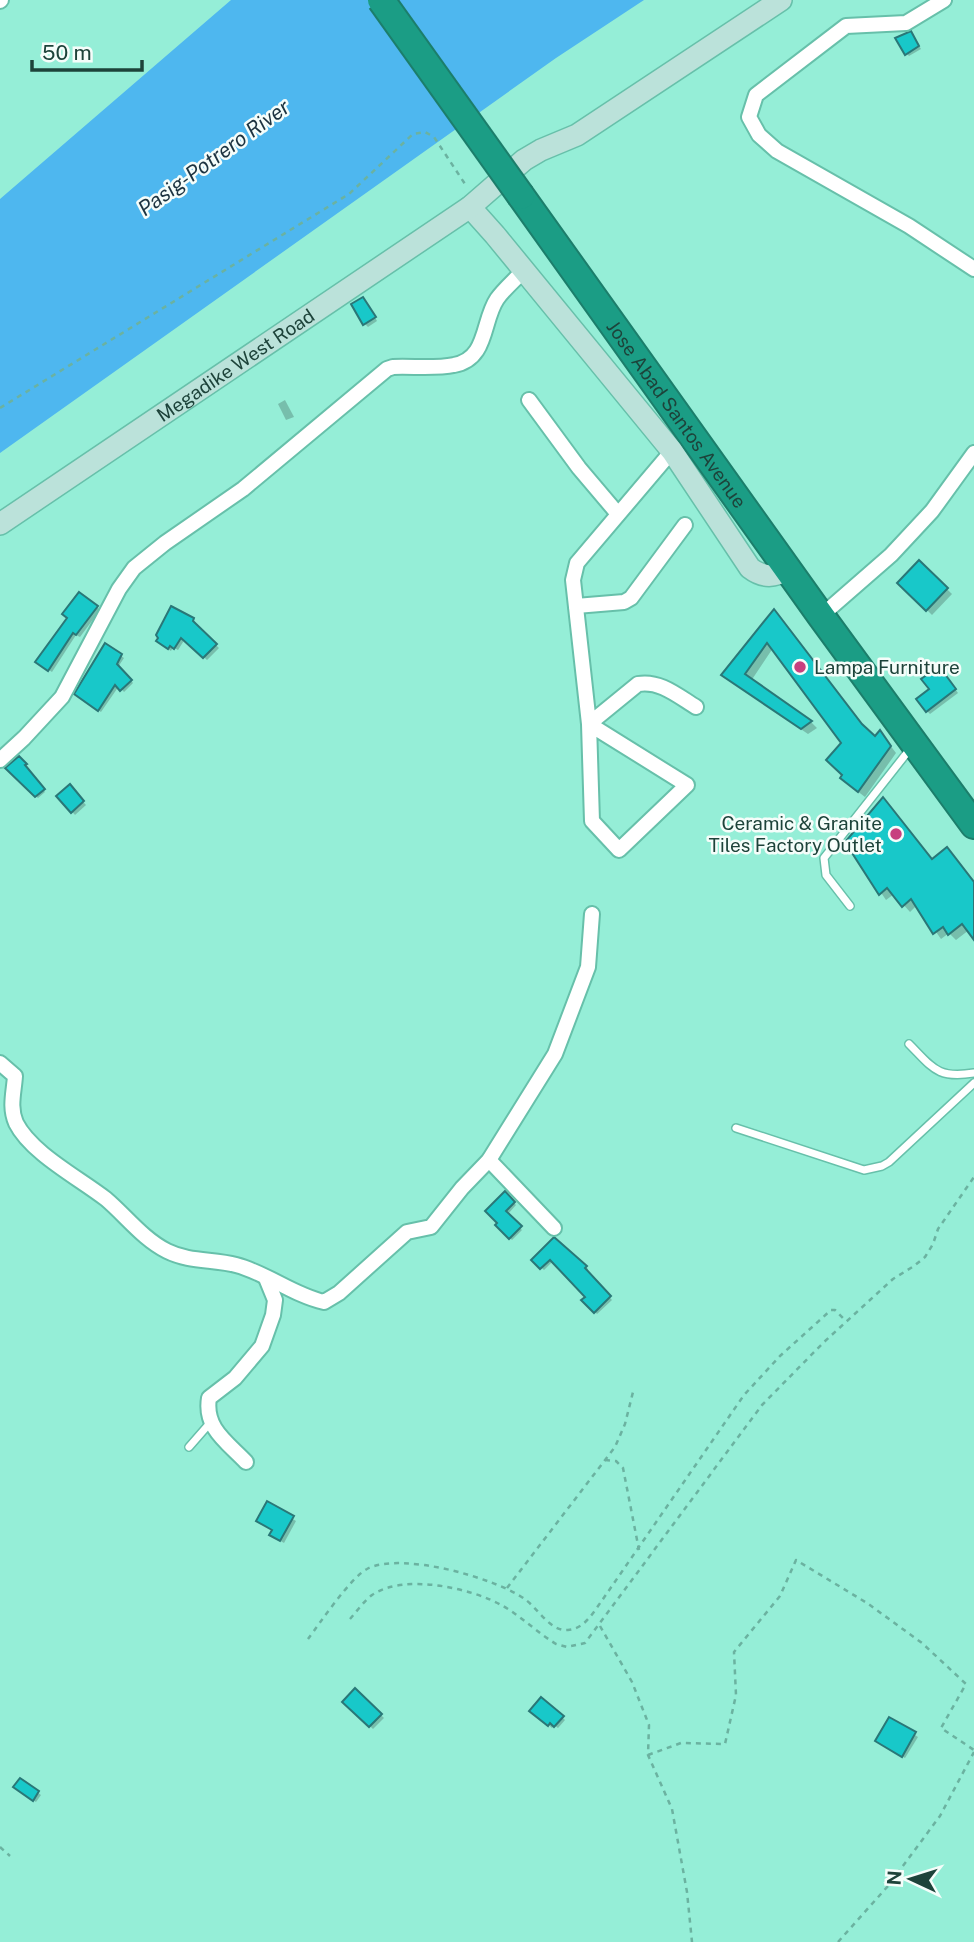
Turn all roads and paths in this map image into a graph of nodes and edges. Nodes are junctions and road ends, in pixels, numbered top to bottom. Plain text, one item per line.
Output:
1 (381, 0) edge
2 (781, 0) edge
3 (944, 0) edge
4 (473, 204) junction
5 (974, 270) edge
6 (523, 271) junction
7 (529, 400) dead end
8 (0, 408) edge
9 (672, 451) junction
10 (974, 453) edge
11 (618, 514) junction
12 (0, 524) edge
13 (685, 525) dead end
14 (788, 569) junction
15 (576, 606) junction
16 (821, 616) junction
17 (695, 707) dead end
18 (589, 724) junction
19 (915, 744) junction
20 (0, 760) edge
21 (974, 825) edge
22 (850, 906) dead end
23 (592, 914) dead end
24 (909, 1044) dead end
25 (0, 1063) edge
26 (974, 1073) edge
27 (974, 1083) edge
28 (736, 1128) dead end
29 (489, 1160) junction
30 (974, 1177) edge
31 (554, 1227) dead end
32 (266, 1278) junction
33 (846, 1322) junction
34 (634, 1388) dead end
35 (210, 1423) junction
36 (189, 1447) dead end
37 (605, 1460) junction
38 (246, 1462) dead end
39 (639, 1550) junction
40 (507, 1588) junction
41 (350, 1619) dead end
42 (600, 1626) junction
43 (308, 1639) dead end
44 (974, 1751) edge
45 (648, 1755) junction
46 (0, 1847) edge
47 (10, 1856) dead end
48 (692, 1942) edge
49 (838, 1942) edge

1 - 14 highway, Jose Abad Santos Avenue, bridge
2 - 4 street, Megadike West Road
3 - 5 street
4 - 6 street
4 - 8 path
4 - 12 street, Megadike West Road
6 - 9 street
6 - 20 street
7 - 11 street
9 - 11 street
9 - 14 street
10 - 16 street
11 - 15 street
13 - 15 street
14 - 16 highway, Jose Abad Santos Avenue
15 - 18 street
16 - 19 highway, Jose Abad Santos Avenue
17 - 18 street
18 - 18 street
19 - 21 highway, Jose Abad Santos Avenue
19 - 22 lane
23 - 29 street
24 - 26 lane
25 - 32 street
27 - 28 lane
29 - 31 street
29 - 32 street
30 - 33 path
32 - 35 street
33 - 39 path
33 - 42 path
34 - 37 path
35 - 36 lane
35 - 38 street
37 - 39 path
37 - 40 path
39 - 40 path
40 - 43 path
41 - 42 path
42 - 45 path
44 - 45 path
44 - 49 path
45 - 48 path
46 - 47 path

